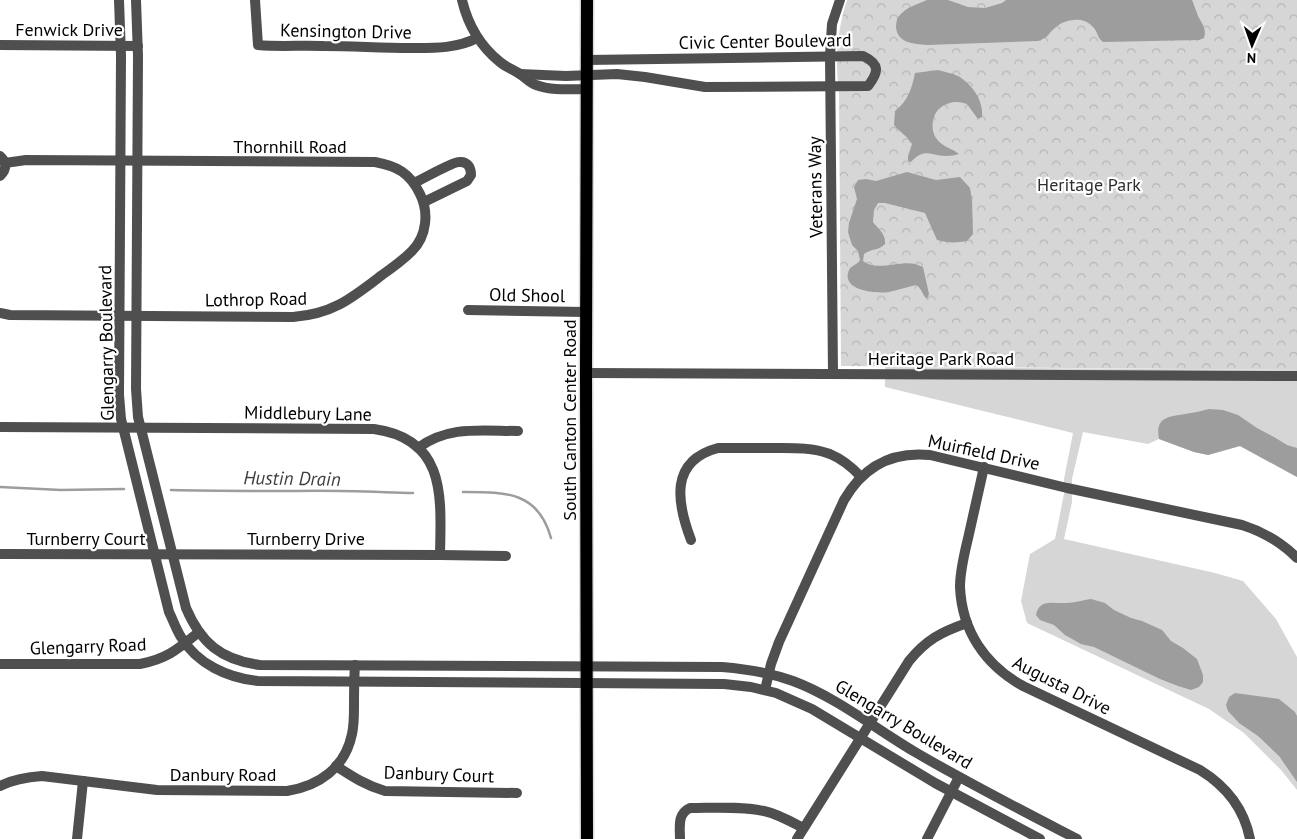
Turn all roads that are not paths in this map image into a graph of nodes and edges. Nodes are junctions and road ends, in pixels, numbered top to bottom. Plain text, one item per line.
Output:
1 (120, 0) edge
2 (136, 0) edge
3 (255, 0) edge
4 (462, 0) edge
5 (587, 0) edge
6 (840, 0) edge
7 (477, 38) junction
8 (0, 45) edge
9 (121, 45) junction
10 (138, 46) junction
11 (830, 56) junction
12 (587, 60) junction
13 (520, 74) junction
14 (587, 75) junction
15 (830, 86) junction
16 (587, 89) junction
17 (3, 159) edge
18 (121, 161) junction
19 (138, 161) junction
20 (0, 176) edge
21 (414, 183) junction
22 (424, 202) junction
23 (468, 310) dead end
24 (586, 312) junction
25 (0, 313) edge
26 (120, 316) junction
27 (137, 316) junction
28 (586, 373) junction
29 (833, 374) junction
30 (1297, 376) edge
31 (0, 427) edge
32 (123, 427) junction
33 (140, 428) junction
34 (518, 431) dead end
35 (418, 448) junction
36 (984, 467) junction
37 (861, 477) junction
38 (691, 540) dead end
39 (0, 554) edge
40 (155, 554) junction
41 (172, 554) junction
42 (440, 555) junction
43 (506, 556) dead end
44 (1297, 558) edge
45 (967, 623) junction
46 (198, 632) junction
47 (185, 643) junction
48 (0, 664) edge
49 (266, 664) junction
50 (355, 665) junction
51 (397, 665) junction
52 (505, 666) junction
53 (587, 666) junction
54 (704, 667) junction
55 (769, 674) junction
56 (266, 681) junction
57 (354, 682) junction
58 (396, 682) junction
59 (505, 682) junction
60 (587, 683) junction
61 (704, 684) junction
62 (765, 690) junction
63 (869, 724) junction
64 (860, 738) junction
65 (336, 766) junction
66 (959, 777) junction
67 (83, 780) junction
68 (0, 786) edge
69 (951, 792) junction
70 (517, 793) dead end
71 (803, 828) junction
72 (1059, 835) edge
73 (77, 839) edge
74 (586, 839) edge
75 (680, 839) edge
76 (797, 839) edge
77 (927, 839) edge
78 (1040, 839) edge
79 (1077, 839) edge
80 (1250, 839) edge

1 - 9 street, Glengarry Boulevard
2 - 10 street, Glengarry Boulevard
3 - 7 street, Kensington Drive
4 - 7 street
5 - 12 main road, South Canton Center Road
6 - 11 street, Veterans Way
7 - 13 street
8 - 9 street, Fenwick Drive
9 - 10 street, Fenwick Drive
9 - 18 street, Glengarry Boulevard
10 - 19 street, Glengarry Boulevard
11 - 12 street, Civic Center Boulevard
11 - 15 street, Veterans Way
11 - 15 street, Civic Center Boulevard
12 - 14 main road, South Canton Center Road
13 - 14 street, Civic Center Boulevard
13 - 16 street
14 - 15 street, Civic Center Boulevard
14 - 16 main road, South Canton Center Road
15 - 29 street, Veterans Way
16 - 24 main road, South Canton Center Road
17 - 18 street, Thornhill Road
17 - 20 street
18 - 19 street, Thornhill Road
18 - 26 street, Glengarry Boulevard
19 - 21 street, Thornhill Road
19 - 27 street, Glengarry Boulevard
21 - 22 street, Thornhill Road
21 - 22 street
22 - 27 street, Lothrop Road
23 - 24 street, Old Shool
24 - 28 main road, South Canton Center Road
25 - 26 street, Lothrop Road
26 - 27 street, Lothrop Road
26 - 32 street, Glengarry Boulevard
27 - 33 street, Glengarry Boulevard
28 - 29 street, Heritage Park Road
28 - 53 main road, South Canton Center Road
29 - 30 street, Heritage Park Road
31 - 32 street, Middlebury Lane
32 - 33 street, Middlebury Lane
32 - 40 street, Glengarry Boulevard
33 - 35 street, Middlebury Lane
33 - 41 street, Glengarry Boulevard
34 - 35 street
35 - 42 street, Middlebury Lane
36 - 37 street, Muirfield Drive
36 - 44 street, Muirfield Drive
36 - 45 street, Augusta Drive
37 - 38 street
37 - 55 street, Muirfield Drive
39 - 40 street, Turnberry Court
40 - 41 street, Turnberry Court
40 - 47 street, Glengarry Boulevard
41 - 42 street, Turnberry Drive
41 - 46 street, Glengarry Boulevard
42 - 43 street, Turnberry Drive
45 - 63 street
45 - 80 street, Augusta Drive
46 - 47 street, Glengarry Road
46 - 49 street, Glengarry Boulevard
47 - 48 street, Glengarry Road
47 - 56 street, Glengarry Boulevard
49 - 50 street, Glengarry Boulevard
49 - 56 street
50 - 51 street, Glengarry Boulevard
50 - 57 street, Danbury Road
51 - 52 street, Glengarry Boulevard
51 - 58 street
52 - 53 street, Glengarry Boulevard
52 - 59 street
53 - 54 street, Glengarry Boulevard
53 - 60 main road, South Canton Center Road
54 - 55 street, Glengarry Boulevard
54 - 61 street
55 - 62 street, Muirfield Drive
55 - 63 street, Glengarry Boulevard
56 - 57 street, Glengarry Boulevard
57 - 58 street, Glengarry Boulevard
57 - 65 street, Danbury Road
58 - 59 street, Glengarry Boulevard
59 - 60 street, Glengarry Boulevard
60 - 61 street, Glengarry Boulevard
60 - 74 main road, South Canton Center Road
61 - 62 street, Glengarry Boulevard
62 - 64 street, Glengarry Boulevard
63 - 64 street
63 - 66 street, Glengarry Boulevard
64 - 69 street, Glengarry Boulevard
64 - 71 street
65 - 67 street, Danbury Road
65 - 70 street, Danbury Court
66 - 69 street
66 - 72 street, Glengarry Boulevard
67 - 68 street, Danbury Road
67 - 73 street
69 - 77 street
69 - 78 street, Glengarry Boulevard
71 - 75 street
71 - 76 street
72 - 79 street, Glengarry Boulevard

